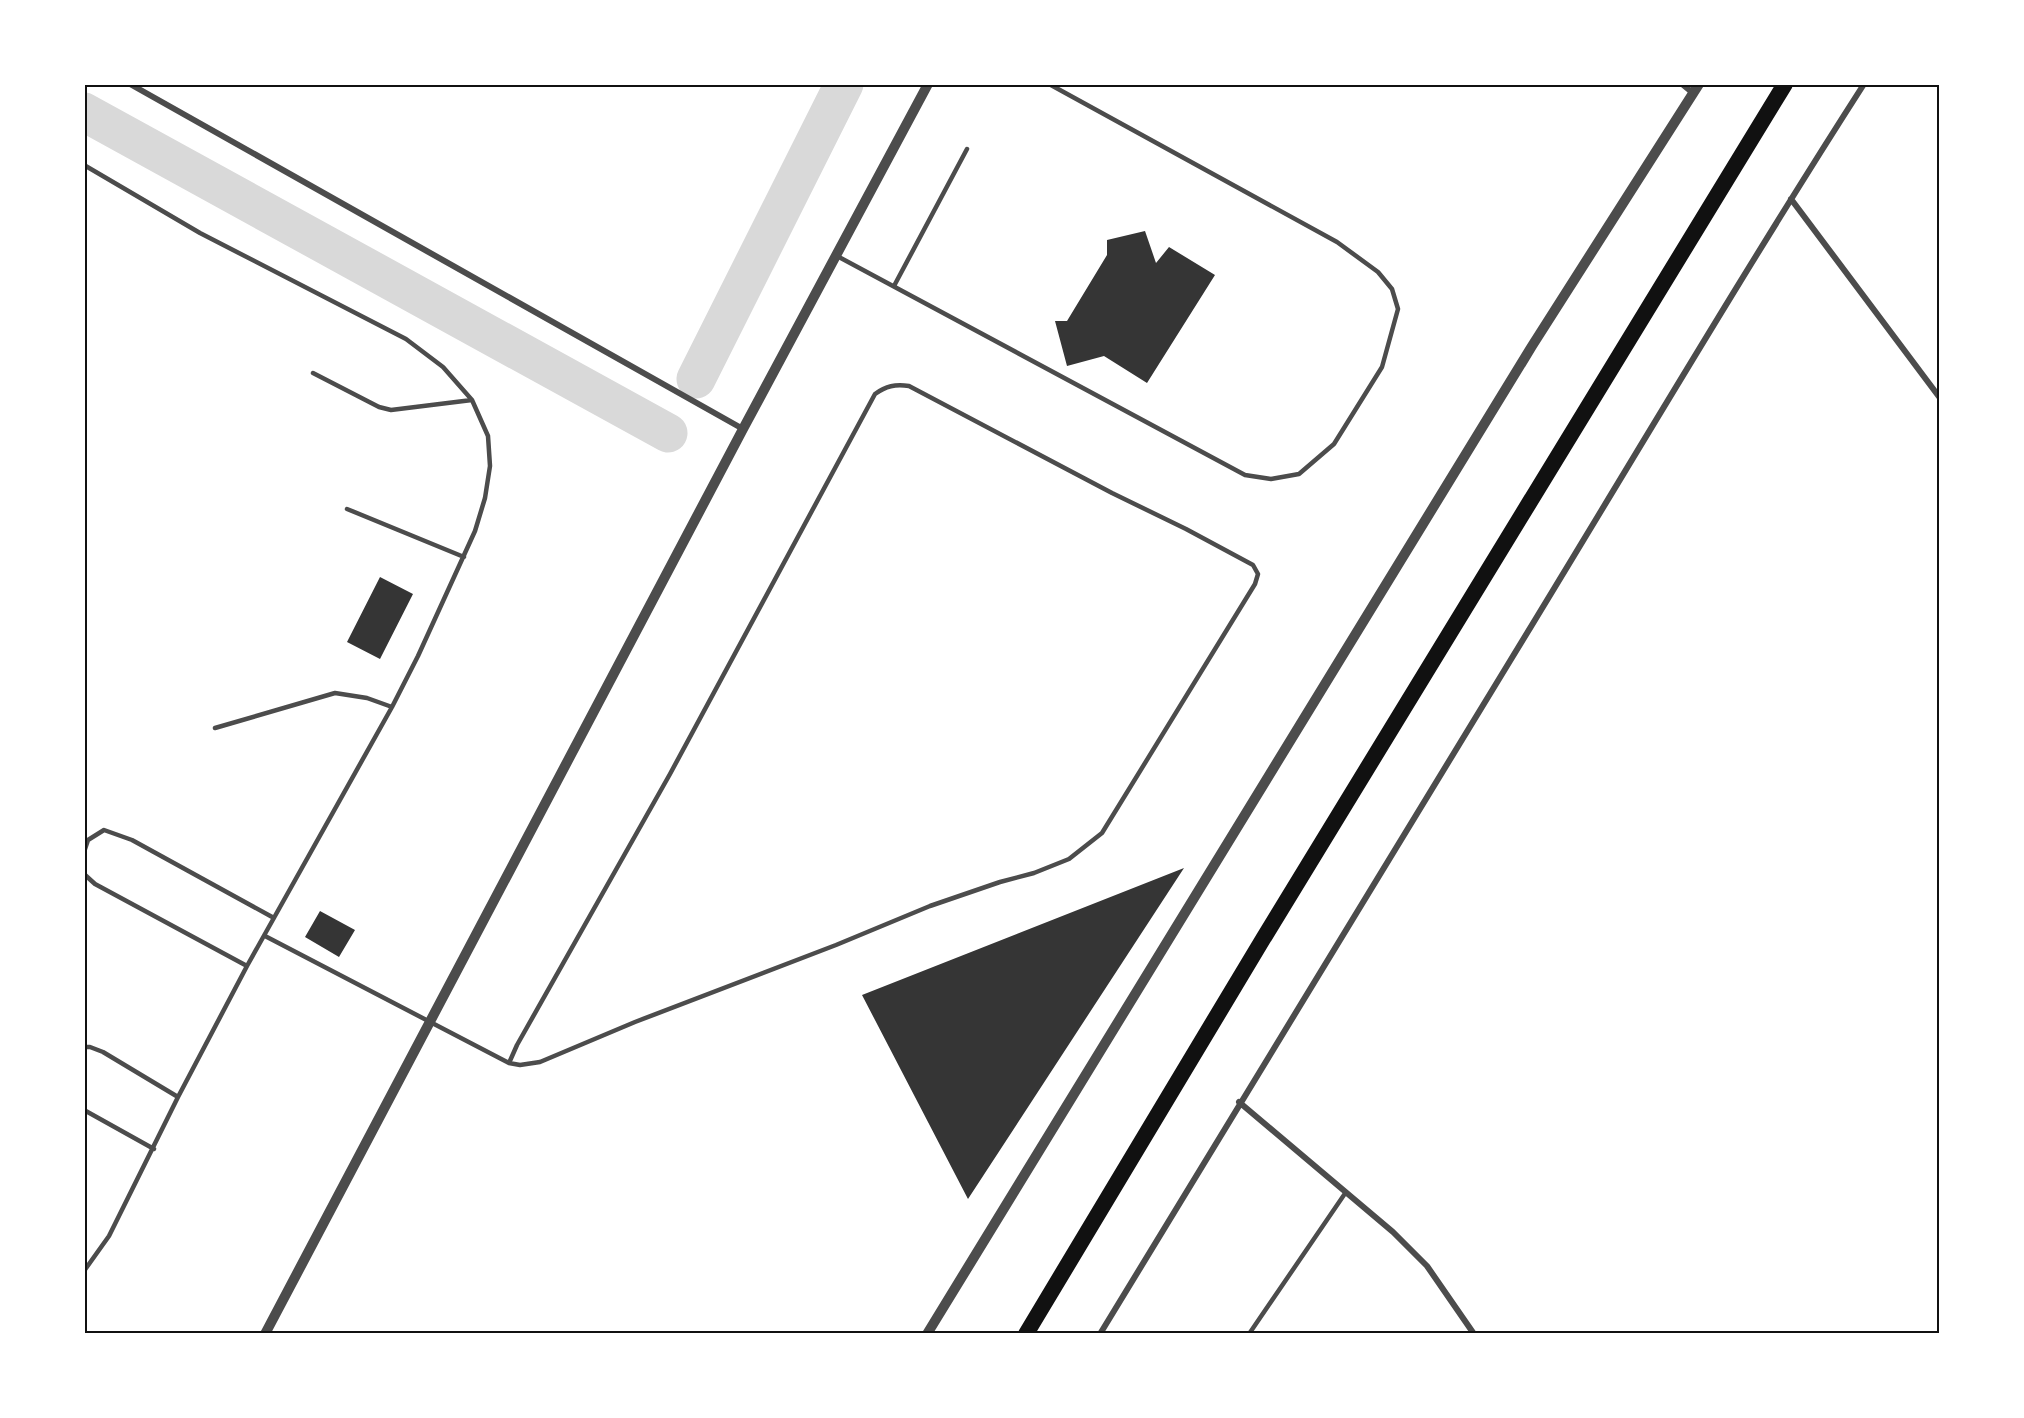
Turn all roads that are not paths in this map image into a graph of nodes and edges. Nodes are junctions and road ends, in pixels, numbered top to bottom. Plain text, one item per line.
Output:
1 (130, 84) edge
2 (928, 84) edge
3 (1049, 84) edge
4 (1682, 84) edge
5 (1785, 84) edge
6 (1864, 84) edge
7 (1696, 89) edge
8 (967, 149) dead end
9 (84, 165) edge
10 (1791, 199) junction
11 (837, 256) junction
12 (894, 286) junction
13 (313, 373) dead end
14 (1940, 398) edge
15 (471, 400) junction
16 (743, 429) junction
17 (347, 509) dead end
18 (464, 557) junction
19 (392, 707) junction
20 (215, 728) dead end
21 (84, 852) edge
22 (84, 874) edge
23 (274, 918) junction
24 (265, 936) junction
25 (247, 966) junction
26 (430, 1023) junction
27 (84, 1047) edge
28 (509, 1063) junction
29 (178, 1097) junction
30 (1239, 1102) junction
31 (84, 1110) edge
32 (154, 1149) junction
33 (1346, 1192) junction
34 (84, 1271) edge
35 (265, 1334) edge
36 (927, 1334) edge
37 (1026, 1334) edge
38 (1100, 1334) edge
39 (1249, 1334) edge
40 (1474, 1334) edge

1 - 16 street
2 - 11 street
3 - 12 lane
4 - 7 street
5 - 37 highway
6 - 10 street
7 - 36 street
8 - 12 lane
9 - 15 lane
10 - 14 street
10 - 30 street
11 - 12 lane
11 - 16 street
13 - 15 lane
15 - 18 lane
16 - 26 street
17 - 18 lane
18 - 19 lane
19 - 20 lane
19 - 23 lane
21 - 23 lane
22 - 25 lane
23 - 24 lane
24 - 25 lane
24 - 26 lane
25 - 29 lane
26 - 28 lane
26 - 35 street
27 - 29 lane
28 - 28 lane
29 - 32 lane
30 - 33 street
30 - 38 street
31 - 32 lane
32 - 34 lane
33 - 39 lane
33 - 40 street

